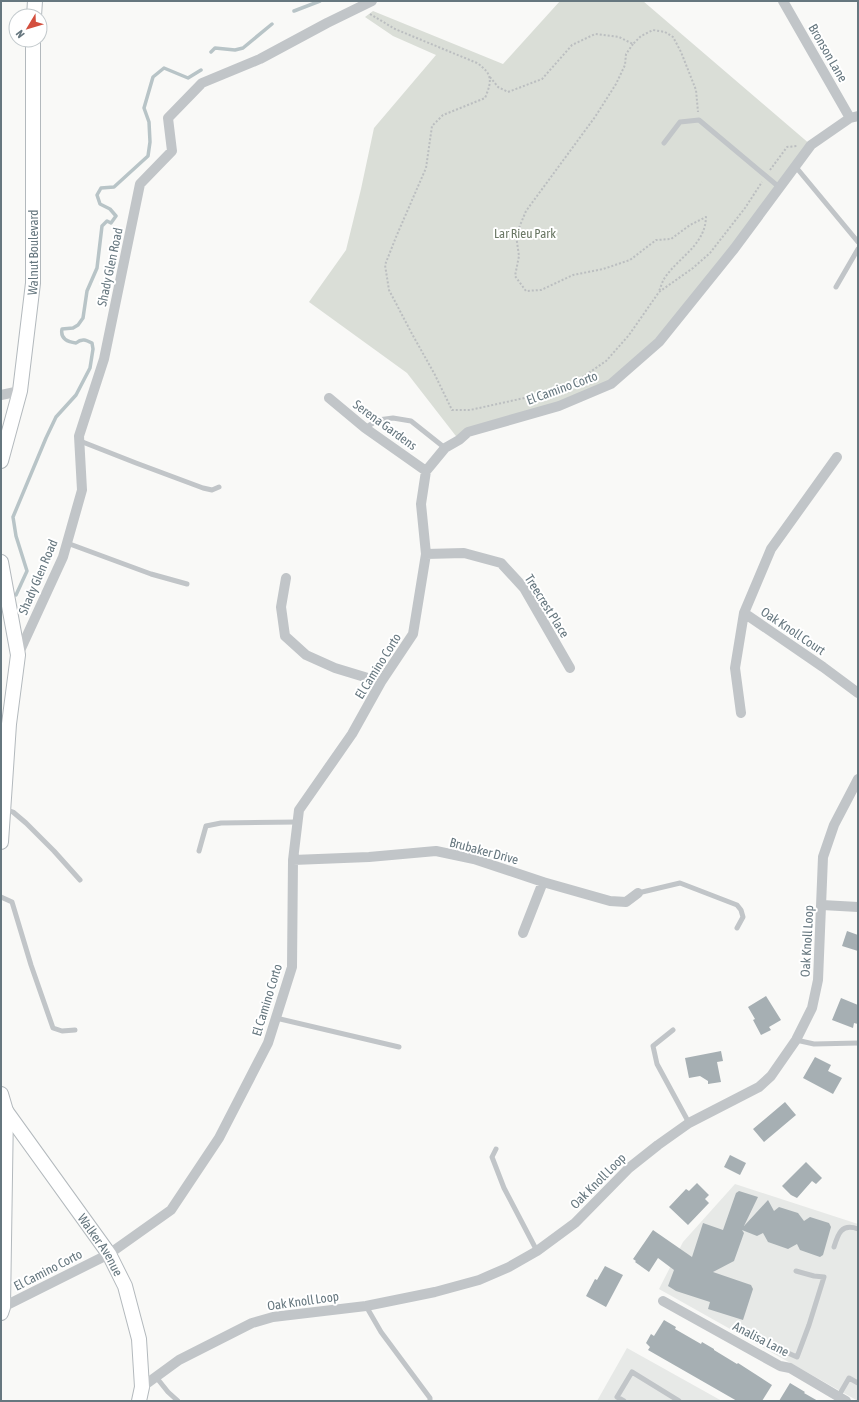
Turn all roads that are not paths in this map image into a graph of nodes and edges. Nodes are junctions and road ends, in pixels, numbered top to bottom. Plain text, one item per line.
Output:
1 (783, 1) edge
2 (368, 3) edge
3 (33, 48) edge
4 (856, 117) edge
5 (664, 143) dead end
6 (795, 166) junction
7 (779, 187) junction
8 (858, 242) edge
9 (858, 249) edge
10 (836, 287) dead end
11 (20, 391) junction
12 (1, 395) edge
13 (329, 398) dead end
14 (365, 428) junction
15 (79, 440) junction
16 (445, 448) junction
17 (837, 457) dead end
18 (1, 461) edge
19 (426, 470) junction
20 (219, 487) dead end
21 (67, 543) junction
22 (426, 554) junction
23 (1, 562) edge
24 (286, 578) dead end
25 (187, 584) dead end
26 (744, 613) junction
27 (18, 656) junction
28 (570, 668) dead end
29 (381, 682) junction
30 (858, 693) edge
31 (741, 713) dead end
32 (5, 723) edge
33 (858, 779) edge
34 (3, 809) junction
35 (298, 822) junction
36 (1, 842) edge
37 (199, 851) dead end
38 (293, 860) junction
39 (80, 880) dead end
40 (543, 882) junction
41 (638, 894) joint
42 (1, 897) edge
43 (822, 905) junction
44 (858, 908) edge
45 (738, 928) dead end
46 (523, 933) dead end
47 (276, 1018) junction
48 (75, 1030) dead end
49 (673, 1030) dead end
50 (796, 1040) junction
51 (858, 1043) edge
52 (399, 1047) dead end
53 (1, 1094) edge
54 (6, 1111) junction
55 (689, 1124) junction
56 (496, 1149) dead end
57 (858, 1229) edge
58 (834, 1247) dead end
59 (537, 1251) junction
60 (108, 1254) junction
61 (796, 1271) dead end
62 (663, 1301) dead end
63 (366, 1306) junction
64 (2, 1310) edge
65 (747, 1335) dead end
66 (156, 1377) junction
67 (858, 1383) edge
68 (142, 1387) junction
69 (842, 1399) edge
70 (139, 1401) edge
71 (178, 1401) edge
72 (430, 1401) edge
73 (624, 1401) edge
74 (679, 1401) edge

1 - 4 street, Bronson Lane
2 - 15 street, Shady Glen Road
3 - 11 street, Walnut Boulevard
4 - 6 street, El Camino Corto
5 - 7 lane
6 - 7 street, El Camino Corto
6 - 8 lane
7 - 16 street, El Camino Corto
9 - 10 lane
11 - 12 street
11 - 18 street, Walnut Boulevard
13 - 14 street, Serena Gardens
14 - 16 lane
14 - 19 street, Serena Gardens
15 - 20 lane
15 - 21 street, Shady Glen Road
16 - 19 street, El Camino Corto
17 - 26 street, Oak Knoll Court
19 - 22 street, El Camino Corto
21 - 25 lane
21 - 27 street, Shady Glen Road
22 - 28 street, Treecrest Place
22 - 29 street, El Camino Corto
23 - 27 street
24 - 29 street
26 - 30 street, Oak Knoll Court
26 - 31 street
27 - 32 street
29 - 35 street, El Camino Corto
32 - 34 street
33 - 43 street, Oak Knoll Loop
34 - 36 street
34 - 39 lane
35 - 37 lane
35 - 38 street, El Camino Corto
38 - 40 street, Brubaker Drive
38 - 47 street, El Camino Corto
40 - 41 street, Brubaker Drive
40 - 46 street
41 - 45 lane
42 - 48 lane
43 - 44 street
43 - 50 street, Oak Knoll Loop
47 - 52 lane
47 - 60 street, El Camino Corto
49 - 55 lane
50 - 51 lane
50 - 55 street, Oak Knoll Loop
53 - 54 street
54 - 60 street, Walker Avenue
54 - 64 street
55 - 59 street, Oak Knoll Loop
56 - 59 lane
57 - 58 lane
59 - 63 street, Oak Knoll Loop
60 - 64 street, El Camino Corto
60 - 68 street, Walker Avenue
61 - 65 lane
62 - 69 street, Analisa Lane
63 - 66 street, Oak Knoll Loop
63 - 72 lane
66 - 68 street, Oak Knoll Loop
66 - 71 lane
67 - 69 lane
68 - 70 street, Walker Avenue
73 - 74 lane

